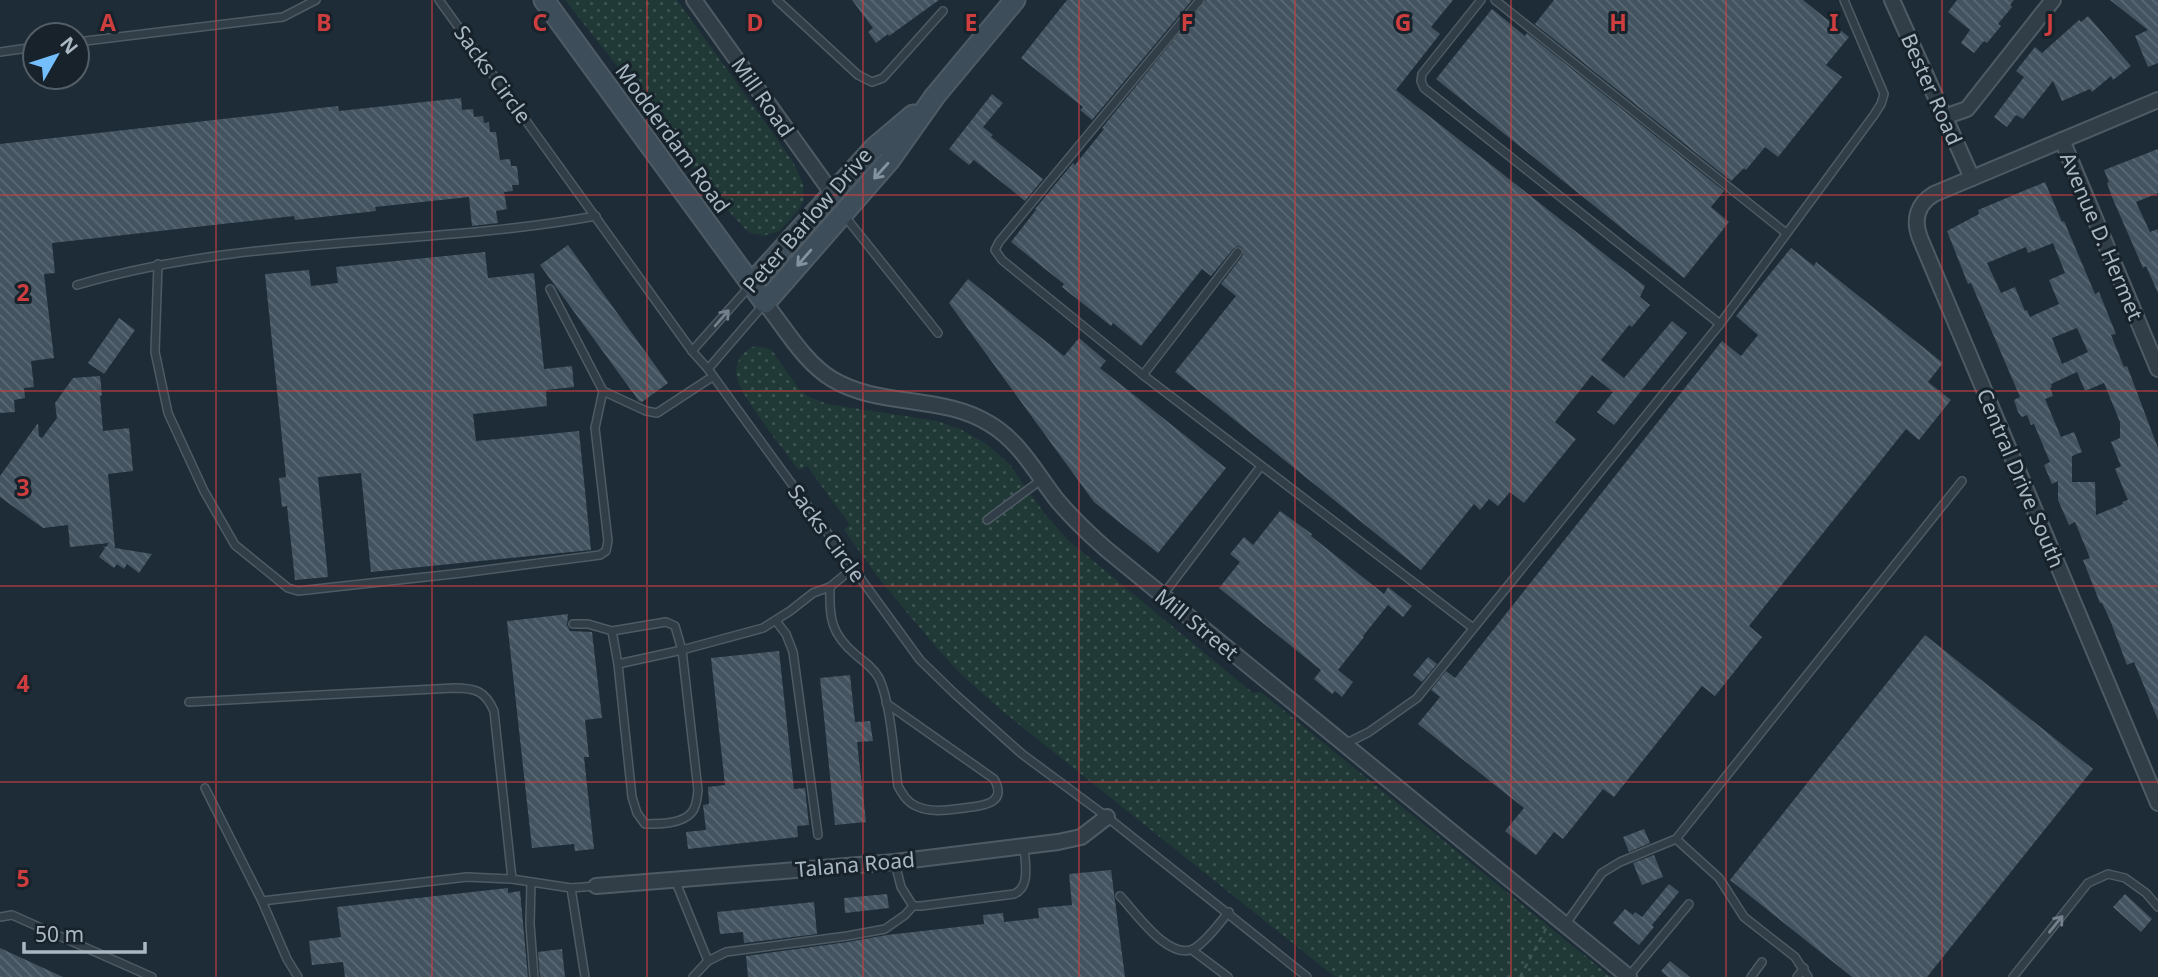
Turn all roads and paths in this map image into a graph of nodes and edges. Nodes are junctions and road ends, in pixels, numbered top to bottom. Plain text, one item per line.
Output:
1 (316, 0) edge
2 (439, 0) edge
3 (544, 0) edge
4 (694, 0) edge
5 (776, 0) edge
6 (1015, 0) edge
7 (1200, 0) edge
8 (1481, 0) edge
9 (1495, 0) edge
10 (1844, 0) edge
11 (1892, 0) edge
12 (2053, 0) edge
13 (943, 11) dead end
14 (91, 40) edge
15 (21, 49) edge
16 (0, 51) edge
17 (935, 96) junction
18 (2158, 100) edge
19 (1944, 117) junction
20 (2062, 140) junction
21 (1972, 178) junction
22 (832, 193) junction
23 (843, 213) junction
24 (596, 216) junction
25 (1786, 233) junction
26 (1238, 252) dead end
27 (158, 264) junction
28 (751, 284) junction
29 (77, 285) dead end
30 (550, 289) dead end
31 (765, 303) junction
32 (1720, 324) junction
33 (938, 333) dead end
34 (692, 351) junction
35 (2158, 369) edge
36 (710, 373) junction
37 (1143, 375) junction
38 (603, 391) junction
39 (1261, 466) junction
40 (1042, 479) junction
41 (1962, 481) dead end
42 (987, 520) dead end
43 (853, 568) junction
44 (830, 587) junction
45 (1162, 596) junction
46 (776, 621) junction
47 (573, 624) dead end
48 (1473, 628) junction
49 (612, 631) junction
50 (682, 650) junction
51 (618, 664) junction
52 (189, 702) dead end
53 (886, 703) junction
54 (1345, 744) junction
55 (205, 788) dead end
56 (2158, 803) edge
57 (1107, 817) junction
58 (818, 835) dead end
59 (1676, 839) junction
60 (1024, 846) junction
61 (895, 862) junction
62 (512, 879) junction
63 (675, 879) junction
64 (531, 882) junction
65 (596, 886) joint
66 (571, 888) junction
67 (1120, 896) dead end
68 (262, 901) junction
69 (1689, 904) dead end
70 (914, 906) junction
71 (2158, 907) edge
72 (1229, 912) junction
73 (1552, 914) junction
74 (0, 918) edge
75 (1565, 925) junction
76 (1192, 950) junction
77 (708, 961) junction
78 (1762, 962) dead end
79 (1804, 968) junction
80 (152, 977) edge
81 (298, 977) edge
82 (534, 977) edge
83 (585, 977) edge
84 (693, 977) edge
85 (1228, 977) edge
86 (1307, 977) edge
87 (1520, 977) edge
88 (1629, 977) edge
89 (1751, 977) edge
90 (1797, 977) edge
91 (1808, 977) edge
92 (2013, 977) edge

1 - 14 lane
2 - 24 lane, Sacks Circle
3 - 28 street, Modderdam Road
4 - 22 street, Mill Road
5 - 13 lane
6 - 17 street, Peter Barlow Drive
7 - 37 lane
8 - 32 lane
9 - 25 lane
10 - 25 lane
11 - 19 street, Bester Road
12 - 19 street
15 - 16 lane
17 - 22 street, Peter Barlow Drive
17 -> 23 street, Peter Barlow Drive
18 - 20 street, Central Drive South
19 - 21 street, Bester Road
20 - 21 street, Central Drive South
20 - 35 street, Avenue D. Hermet
21 - 56 street, Central Drive South
22 - 28 street, Peter Barlow Drive
23 -> 31 street, Peter Barlow Drive
23 - 33 lane
24 - 27 lane
24 - 34 lane, Sacks Circle
25 - 32 lane
26 - 37 lane
27 - 29 lane
27 - 38 lane
28 - 31 street, Modderdam Road
34 -> 28 lane, Peter Barlow Drive
30 - 38 lane
31 - 36 lane, Peter Barlow Drive
31 - 40 street, Mill Street
32 - 48 lane
34 - 36 lane, Sacks Circle
36 - 38 lane, Peter Barlow Drive
36 - 43 lane, Sacks Circle
37 - 39 lane
39 - 45 lane
39 - 48 lane
40 - 42 lane
40 - 45 street, Mill Street
41 - 59 lane
43 - 44 lane
43 - 57 lane, Sacks Circle
44 - 46 lane
44 - 53 lane
45 - 54 street, Mill Street
46 - 50 lane
46 - 58 lane
47 - 49 lane
48 - 54 lane
49 - 50 lane
49 - 51 lane
50 - 51 lane
50 - 51 lane
52 - 62 lane
53 - 53 lane
54 - 73 street, Mill Street
55 - 68 lane
57 - 60 street, Talana Road
57 - 72 lane, Sacks Circle
59 - 75 lane
59 - 79 lane
60 - 61 street, Talana Road
60 - 70 lane
61 - 63 street, Talana Road
61 - 70 lane
62 - 64 lane
62 - 68 lane
63 - 65 street, Talana Road
63 - 77 lane
64 - 66 lane
64 - 82 lane
65 - 66 lane
66 - 83 lane
67 - 76 lane
68 - 81 lane
69 - 88 lane
70 - 77 lane
92 -> 71 lane
72 - 76 lane
72 - 86 lane, Sacks Circle
73 - 75 street, Mill Street
73 - 87 path
74 - 80 lane
75 - 88 street, Mill Street
76 - 85 lane
77 - 84 lane
78 - 89 lane
79 - 90 lane
79 - 91 lane

